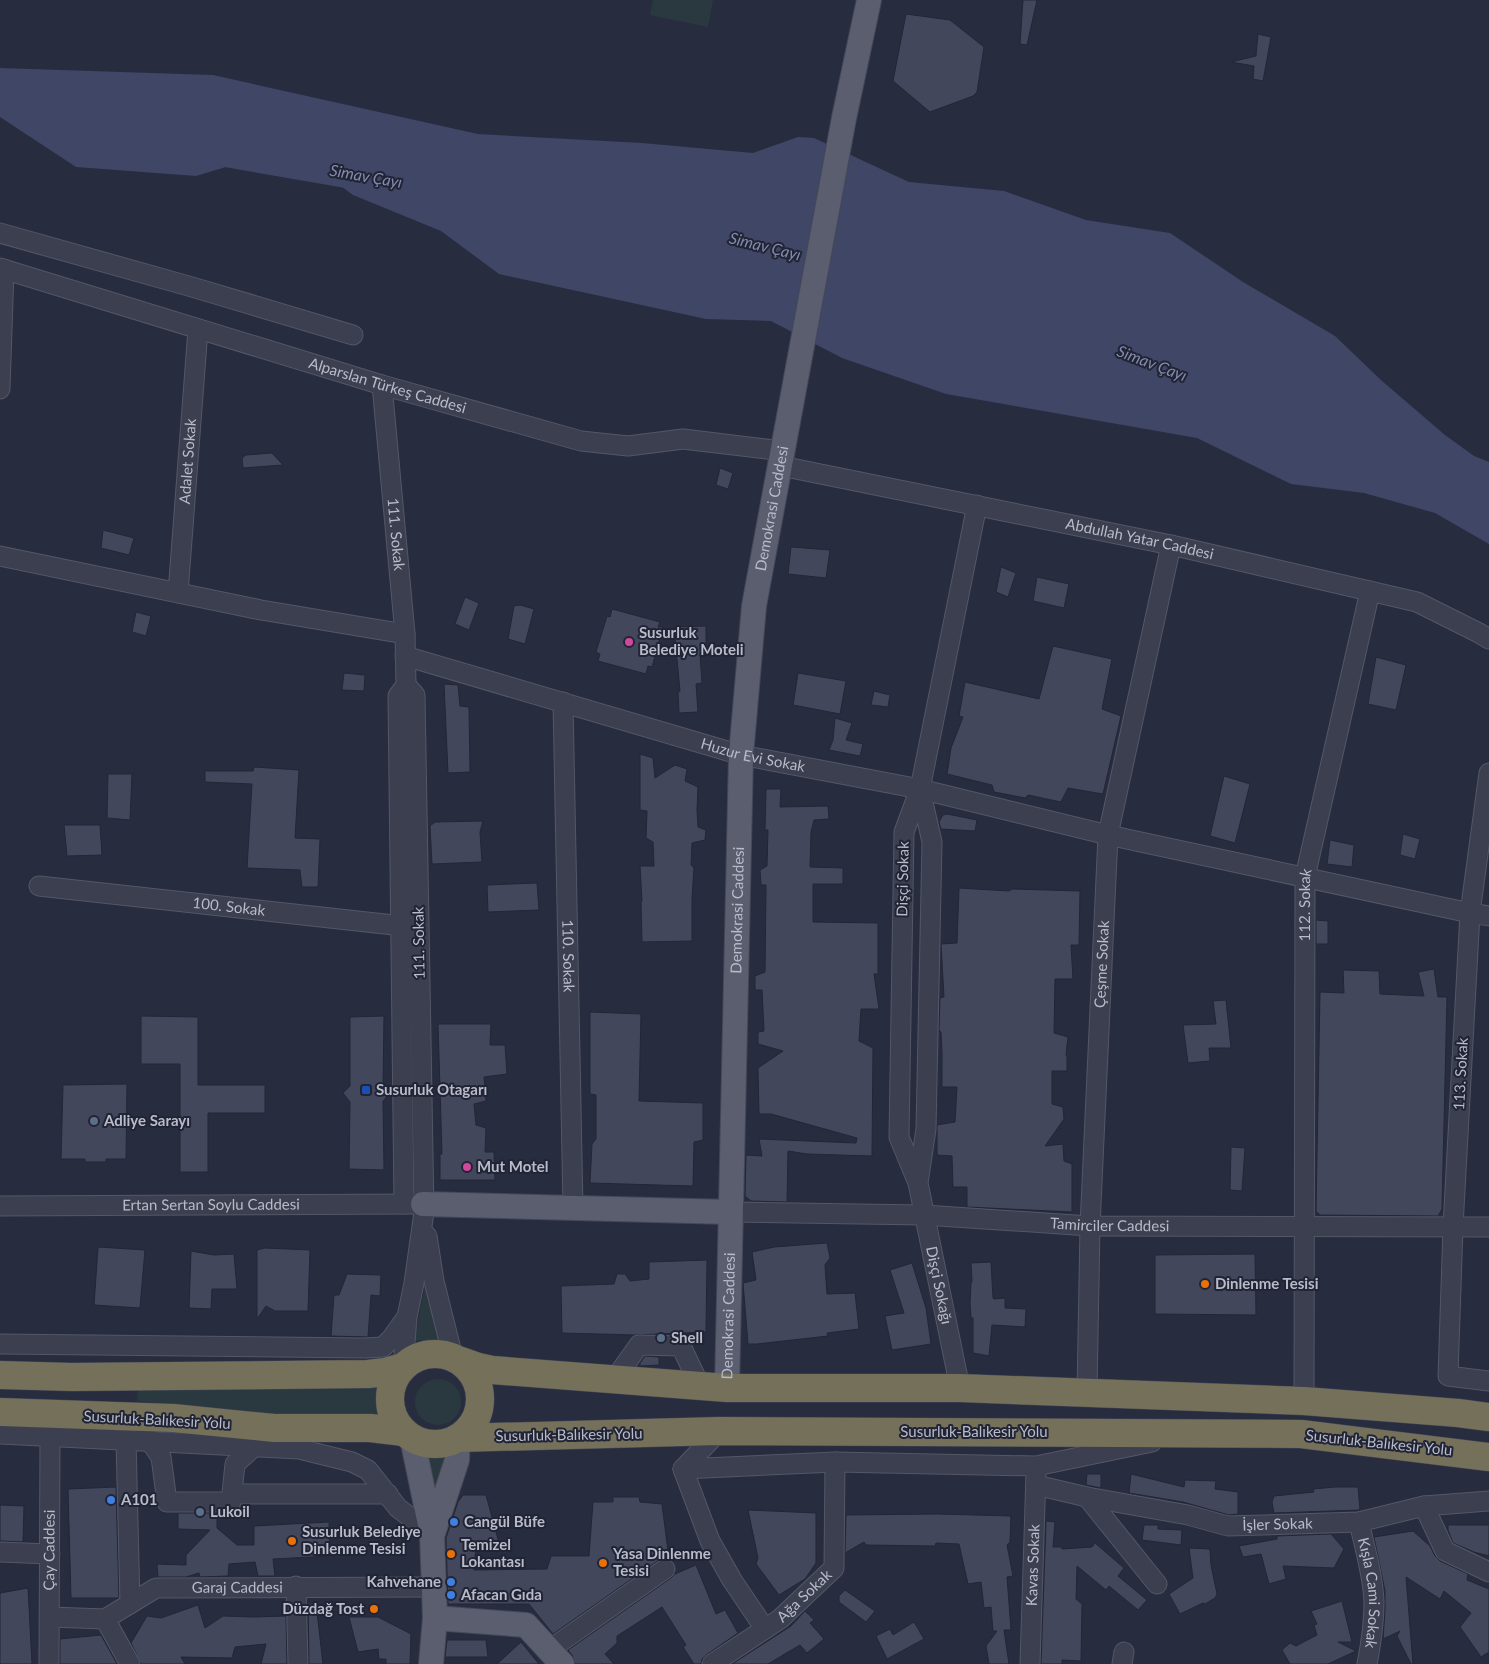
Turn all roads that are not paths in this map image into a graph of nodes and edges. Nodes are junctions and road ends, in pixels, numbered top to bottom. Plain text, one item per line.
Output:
1 (869, 0) edge
2 (0, 233) edge
3 (2, 268) edge
4 (198, 329) junction
5 (354, 336) dead end
6 (382, 385) junction
7 (0, 389) edge
8 (783, 451) junction
9 (977, 505) junction
10 (1171, 545) junction
11 (0, 556) edge
12 (1370, 591) junction
13 (178, 593) junction
14 (405, 634) junction
15 (1489, 639) edge
16 (406, 656) junction
17 (564, 702) junction
18 (741, 755) junction
19 (1489, 773) edge
20 (920, 789) junction
21 (1108, 835) junction
22 (1305, 877) junction
23 (39, 886) dead end
24 (1470, 913) junction
25 (1489, 916) edge
26 (410, 927) junction
27 (918, 1183) junction
28 (0, 1206) edge
29 (417, 1207) junction
30 (573, 1208) junction
31 (730, 1212) junction
32 (924, 1215) junction
33 (1090, 1226) junction
34 (1306, 1226) junction
35 (1453, 1227) junction
36 (1489, 1227) edge
37 (407, 1317) junction
38 (0, 1344) edge
39 (457, 1359) junction
40 (403, 1367) junction
41 (0, 1375) edge
42 (614, 1380) junction
43 (1489, 1381) edge
44 (700, 1386) junction
45 (727, 1388) junction
46 (960, 1388) junction
47 (1087, 1392) junction
48 (1304, 1401) junction
49 (0, 1412) edge
50 (1489, 1417) edge
51 (130, 1428) junction
52 (274, 1428) junction
53 (719, 1431) junction
54 (1192, 1433) junction
55 (0, 1434) edge
56 (408, 1435) junction
57 (50, 1436) junction
58 (458, 1438) junction
59 (150, 1441) junction
60 (253, 1447) junction
61 (1489, 1457) edge
62 (835, 1462) junction
63 (1036, 1466) junction
64 (683, 1469) junction
65 (1036, 1485) junction
66 (232, 1494) junction
67 (388, 1494) junction
68 (1087, 1497) junction
69 (1489, 1501) edge
70 (1424, 1506) junction
71 (1359, 1522) junction
72 (432, 1534) junction
73 (0, 1552) edge
74 (50, 1554) junction
75 (665, 1569) dead end
76 (1489, 1572) edge
77 (1157, 1584) dead end
78 (296, 1586) junction
79 (434, 1587) junction
80 (130, 1604) junction
81 (50, 1617) junction
82 (435, 1618) junction
83 (105, 1619) junction
84 (765, 1629) junction
85 (556, 1657) edge
86 (49, 1664) edge
87 (130, 1664) edge
88 (298, 1664) edge
89 (431, 1664) edge
90 (712, 1664) edge
91 (1030, 1664) edge
92 (1366, 1664) edge

1 - 8 main road, Demokrasi Caddesi
2 - 5 street
3 - 4 street, Alparslan Türkeş Caddesi
3 - 7 street
4 - 6 street, Alparslan Türkeş Caddesi
4 - 13 street, Adalet Sokak
6 - 8 street, Alparslan Türkeş Caddesi
6 - 14 street, 111. Sokak
8 - 9 street, Abdullah Yatar Caddesi
8 - 18 main road, Demokrasi Caddesi
9 - 10 street, Abdullah Yatar Caddesi
9 - 20 street
10 - 12 street, Abdullah Yatar Caddesi
10 - 21 street, Çeşme Sokak
11 - 13 street
12 - 15 street, Abdullah Yatar Caddesi
12 - 22 street, 112. Sokak
13 - 14 street
14 - 16 street, 111. Sokak
16 - 17 street, Huzur Evi Sokak
16 - 26 street, 111. Sokak
17 - 18 street, Huzur Evi Sokak
17 - 30 street, 110. Sokak
18 - 20 street, Huzur Evi Sokak
18 - 31 main road, Demokrasi Caddesi
19 - 24 street, 113. Sokak
20 - 21 street, Huzur Evi Sokak
20 - 27 street, Dişçi Sokak
20 - 27 street, Dişçi Sokak
21 - 22 street, Huzur Evi Sokak
21 - 33 street, Çeşme Sokak
22 - 24 street, Huzur Evi Sokak
22 - 34 street, 112. Sokak
23 - 26 street, 100. Sokak
24 - 25 street, Huzur Evi Sokak
24 - 35 street, 113. Sokak
26 - 29 street, 111. Sokak
27 - 32 street, Dişçi Sokağı
28 - 29 street, Ertan Sertan Soylu Caddesi
29 - 30 main road
29 - 37 street
29 - 39 street
30 - 31 main road
31 - 32 street, Tamirciler Caddesi
31 - 45 main road, Demokrasi Caddesi
32 - 33 street, Tamirciler Caddesi
32 - 46 street, Dişçi Sokağı
33 - 34 street, Tamirciler Caddesi
33 - 47 street, Çeşme Sokak
34 - 35 street, Tamirciler Caddesi
34 - 48 street, 112. Sokak
35 - 36 street, Tamirciler Caddesi
35 - 43 street, 113. Sokak
37 - 38 street
37 - 40 street
39 - 40 highway
39 - 42 highway
39 - 58 highway, Susurluk-Balıkesir Yolu
40 - 41 highway
40 - 56 highway
42 - 44 highway
42 - 44 street
44 - 45 highway
45 - 46 highway
46 - 47 highway
47 - 48 highway
48 - 50 highway
49 - 51 highway, Susurluk-Balıkesir Yolu
51 - 52 highway, Susurluk-Balıkesir Yolu
51 - 57 street
51 - 59 street
51 - 80 street
52 - 56 highway, Susurluk-Balıkesir Yolu
52 - 60 street
53 - 54 highway, Susurluk-Balıkesir Yolu
53 - 58 highway, Susurluk-Balıkesir Yolu
53 - 64 street
54 - 61 highway, Susurluk-Balıkesir Yolu
54 - 63 street
55 - 57 street
56 - 58 highway, Susurluk-Balıkesir Yolu
56 - 72 main road
57 - 74 street, Çay Caddesi
58 - 72 main road
59 - 60 street
59 - 66 street
60 - 66 street
60 - 67 street
62 - 63 street
62 - 64 street
62 - 84 street, Ağa Sokak
63 - 65 street, Kavas Sokak
64 - 84 street
65 - 68 street, İşler Sokak
65 - 91 street, Kavas Sokak
66 - 67 street
67 - 72 street
68 - 71 street, İşler Sokak
68 - 77 street
69 - 70 street, İşler Sokak
70 - 71 street, İşler Sokak
70 - 76 street
71 - 92 street, Kışla Cami Sokak
72 - 79 main road
73 - 74 street
74 - 81 street, Çay Caddesi
75 - 85 street
78 - 79 street, Garaj Caddesi
78 - 80 street, Garaj Caddesi
78 - 88 street
79 - 82 main road
80 - 83 street, Garaj Caddesi
81 - 83 street
81 - 86 street, Çay Caddesi
82 - 85 main road
82 - 89 main road
83 - 87 street
84 - 90 street, Ağa Sokak

